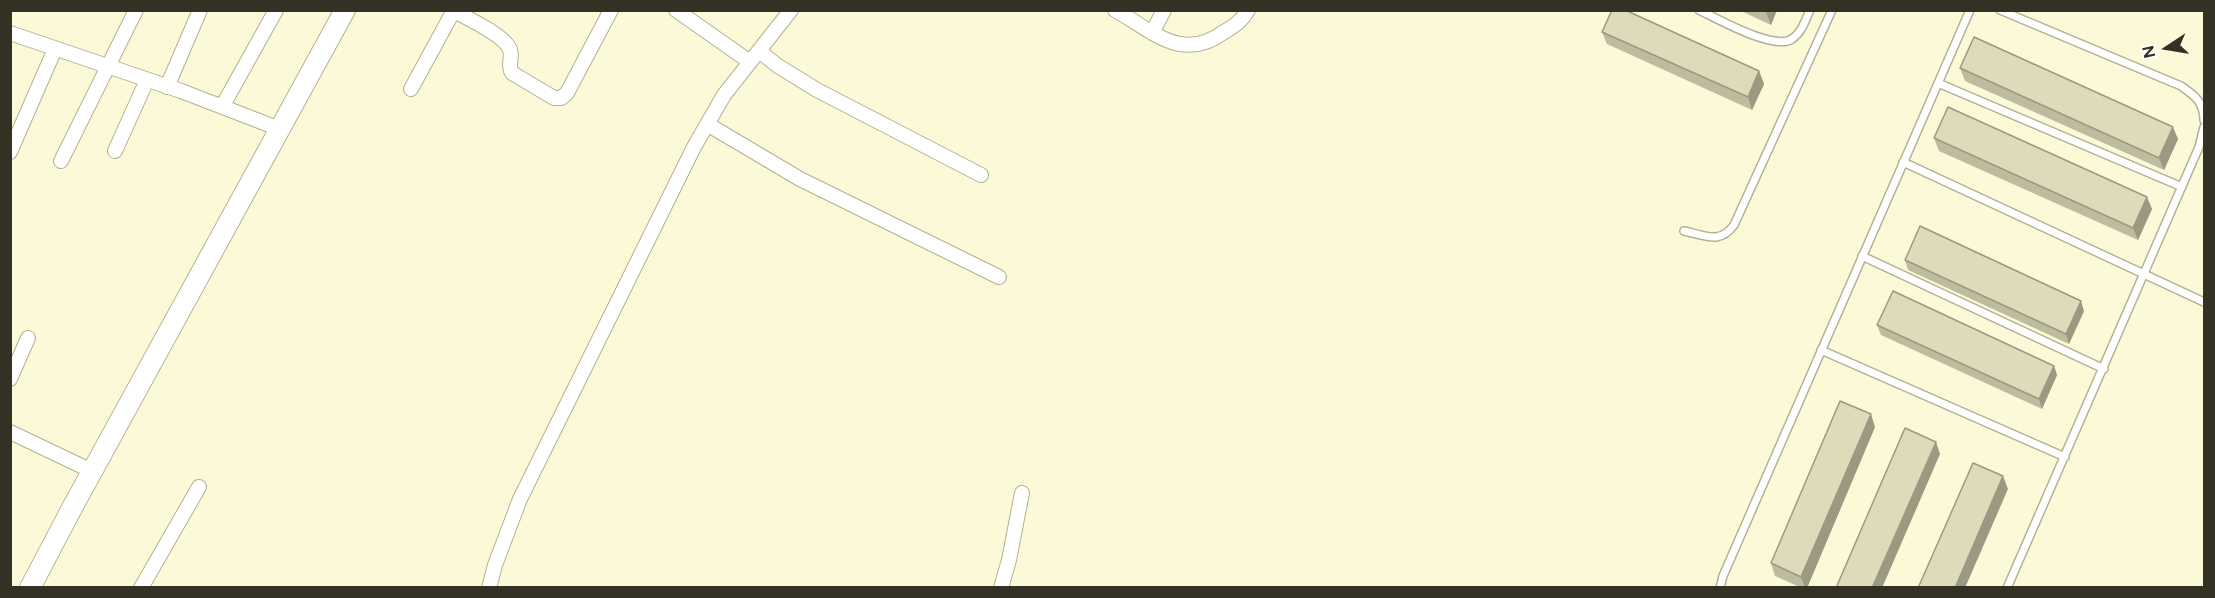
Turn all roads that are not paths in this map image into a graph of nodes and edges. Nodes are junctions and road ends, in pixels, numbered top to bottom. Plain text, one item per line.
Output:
1 (136, 10) edge
2 (200, 10) edge
3 (276, 10) edge
4 (345, 10) edge
5 (454, 10) edge
6 (611, 10) edge
7 (676, 10) edge
8 (791, 10) edge
9 (1115, 10) edge
10 (1164, 10) edge
11 (1248, 10) edge
12 (1699, 10) edge
13 (1810, 10) edge
14 (1832, 10) edge
15 (1970, 10) edge
16 (2000, 10) edge
17 (10, 33) edge
18 (1152, 33) junction
19 (55, 50) junction
20 (755, 57) junction
21 (108, 68) junction
22 (147, 80) junction
23 (1938, 83) junction
24 (167, 87) junction
25 (411, 89) dead end
26 (222, 107) junction
27 (2205, 120) edge
28 (707, 124) junction
29 (2205, 127) edge
30 (280, 129) junction
31 (115, 151) dead end
32 (10, 152) edge
33 (61, 161) dead end
34 (1903, 162) junction
35 (981, 175) dead end
36 (2182, 187) junction
37 (1684, 231) dead end
38 (1862, 256) junction
39 (2145, 273) junction
40 (999, 277) dead end
41 (2205, 302) edge
42 (28, 338) dead end
43 (1821, 350) junction
44 (2104, 369) junction
45 (10, 380) edge
46 (10, 432) edge
47 (2065, 457) junction
48 (92, 471) junction
49 (199, 487) dead end
50 (1023, 493) dead end
51 (30, 588) edge
52 (141, 588) edge
53 (489, 588) edge
54 (1001, 588) edge
55 (1720, 588) edge
56 (2007, 588) edge

1 - 21 street
2 - 24 street
3 - 26 street
4 - 30 street
5 - 6 street
5 - 25 street
7 - 20 street
8 - 20 street
9 - 18 street
10 - 18 street
11 - 18 street
12 - 13 lane
14 - 37 lane
15 - 23 lane
16 - 27 lane
17 - 19 street
19 - 21 street
19 - 32 street
20 - 28 street
20 - 35 street
21 - 22 street
21 - 33 street
22 - 24 street
22 - 31 street
23 - 34 lane
23 - 36 lane
24 - 26 street
26 - 30 street
28 - 40 street
28 - 53 street
29 - 36 lane
30 - 48 street
34 - 38 lane
34 - 39 lane
36 - 39 lane
38 - 43 lane
38 - 44 lane
39 - 41 lane
39 - 44 lane
42 - 45 street
43 - 47 lane
43 - 55 lane
44 - 47 lane
46 - 48 street
47 - 56 lane
48 - 51 street
49 - 52 street
50 - 54 street

